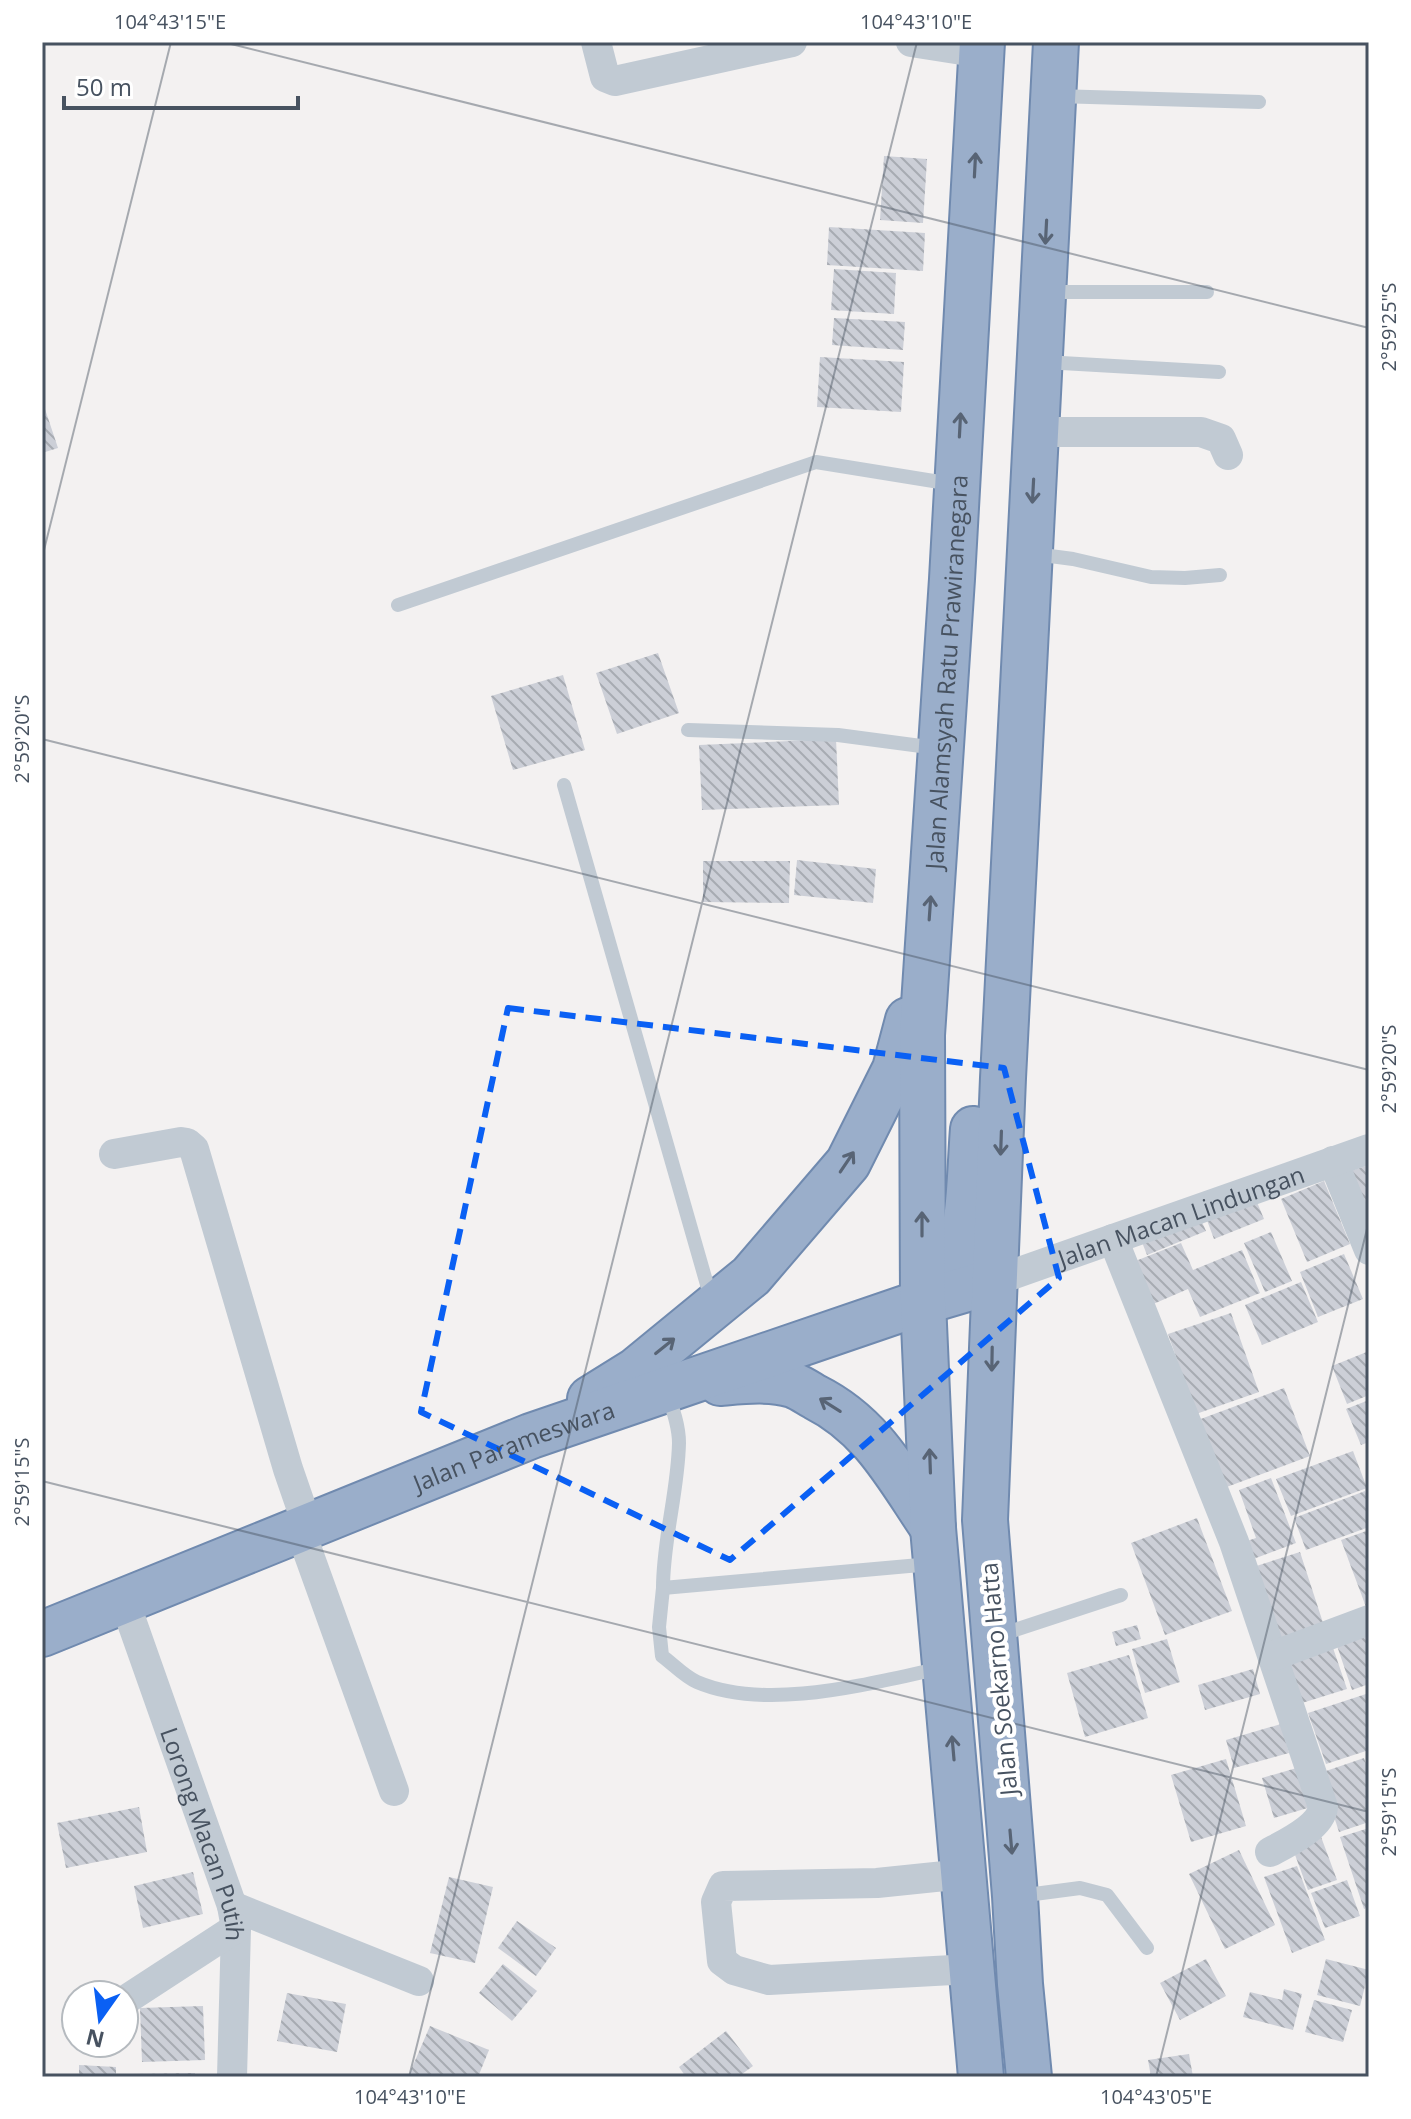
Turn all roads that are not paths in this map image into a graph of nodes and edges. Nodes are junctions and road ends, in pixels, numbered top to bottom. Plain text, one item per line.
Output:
1 (596, 42) edge
2 (792, 42) edge
3 (911, 42) edge
4 (1056, 42) edge
5 (982, 48) edge
6 (1053, 96) junction
7 (1259, 102) dead end
8 (1043, 292) junction
9 (1207, 292) dead end
10 (1040, 361) junction
11 (1219, 372) dead end
12 (1036, 432) junction
13 (1228, 455) dead end
14 (956, 485) junction
15 (1030, 553) junction
16 (1220, 575) dead end
17 (398, 605) dead end
18 (688, 730) dead end
19 (941, 749) junction
20 (564, 785) dead end
21 (1018, 785) junction
22 (927, 953) junction
23 (1369, 1149) edge
24 (114, 1154) dead end
25 (1333, 1161) junction
26 (1113, 1239) junction
27 (1369, 1250) edge
28 (994, 1281) junction
29 (923, 1302) junction
30 (713, 1307) junction
31 (666, 1390) junction
32 (531, 1436) junction
33 (304, 1529) junction
34 (934, 1546) junction
35 (663, 1588) junction
36 (1121, 1595) dead end
37 (124, 1600) junction
38 (1369, 1620) edge
39 (42, 1634) edge
40 (994, 1637) junction
41 (1273, 1656) junction
42 (946, 1667) junction
43 (394, 1791) dead end
44 (1270, 1852) dead end
45 (964, 1874) junction
46 (1015, 1896) junction
47 (234, 1917) junction
48 (1147, 1948) dead end
49 (971, 1969) junction
50 (419, 1981) dead end
51 (140, 1989) edge
52 (232, 2077) edge
53 (981, 2077) edge
54 (1029, 2077) edge

1 - 2 street
3 - 5 street
4 - 6 highway
14 -> 5 highway, Jalan Alamsyah Ratu Prawiranegara
6 - 7 lane
6 -> 8 highway
8 - 9 lane
8 - 10 highway
10 - 11 lane
10 - 12 highway
12 - 13 street
12 -> 15 highway
14 - 17 lane
14 - 19 highway, Jalan Alamsyah Ratu Prawiranegara
15 - 16 lane
15 - 21 highway
18 - 19 lane
22 -> 19 highway, Jalan Alamsyah Ratu Prawiranegara
20 - 30 lane
21 -> 28 highway
21 - 29 highway
29 -> 22 highway, Jalan Alamsyah Ratu Prawiranegara
30 -> 22 highway
23 - 25 street, Jalan Macan Lindungan
24 - 33 street
25 - 26 street, Jalan Macan Lindungan
25 - 27 street
26 - 28 street, Jalan Macan Lindungan
26 - 41 street
28 - 29 highway, Jalan Parameswara
28 -> 40 highway, Jalan Soekarno Hatta
29 - 31 highway, Jalan Parameswara
34 -> 29 highway
32 -> 30 highway
31 - 32 highway, Jalan Parameswara
34 -> 31 highway
31 - 35 lane
32 - 33 highway, Jalan Parameswara
33 - 37 highway, Jalan Parameswara
33 - 43 street
34 - 35 lane
34 - 42 highway
35 - 42 lane
36 - 40 lane
37 - 39 highway, Jalan Parameswara
37 - 47 street, Lorong Macan Putih
38 - 41 street
40 -> 46 highway, Jalan Soekarno Hatta
41 - 44 street
45 -> 42 highway
45 - 49 highway
45 - 49 street
46 - 48 lane
46 - 54 highway, Jalan Soekarno Hatta
47 - 50 street
47 - 51 street
47 - 52 street, Lorong Macan Putih
49 - 53 highway

